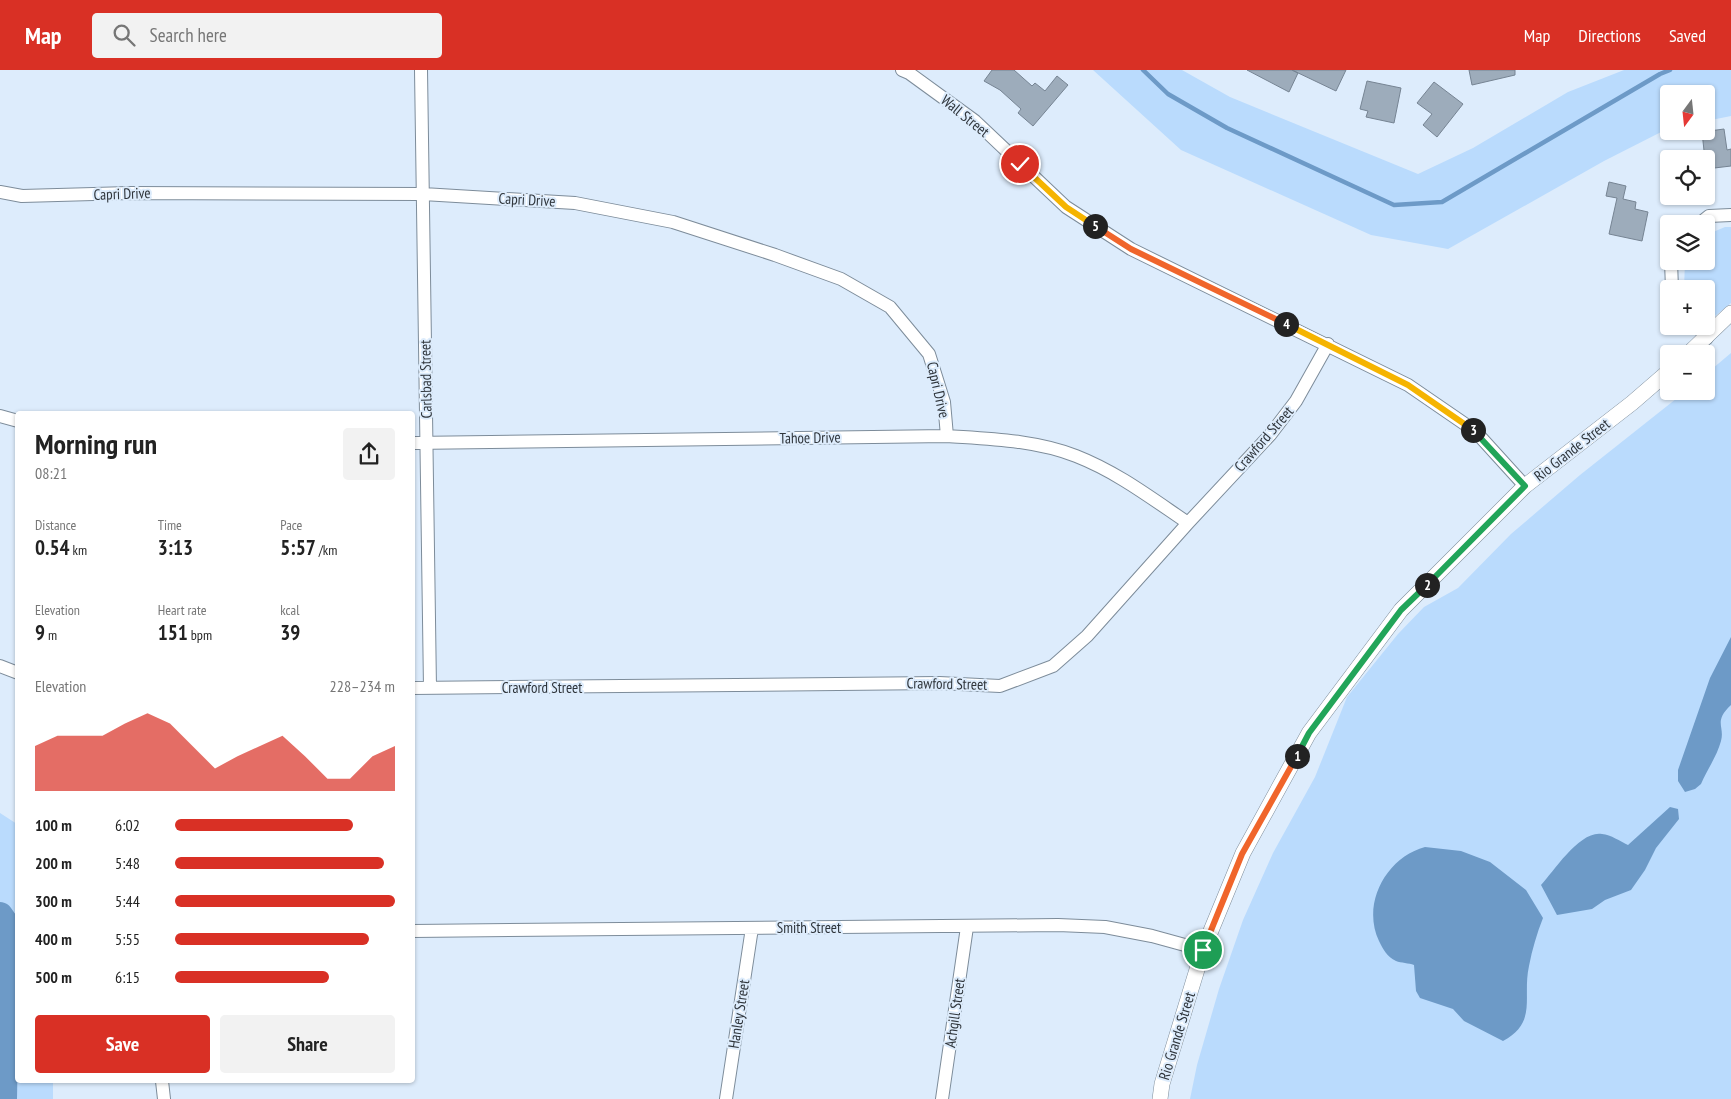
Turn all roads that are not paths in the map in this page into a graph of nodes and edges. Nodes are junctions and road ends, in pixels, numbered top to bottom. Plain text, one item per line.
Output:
1 (422, 70) edge
2 (902, 70) edge
3 (0, 192) edge
4 (423, 194) junction
5 (1731, 215) edge
6 (1715, 216) edge
7 (1731, 313) edge
8 (1715, 323) edge
9 (1328, 344) junction
10 (1660, 379) edge
11 (0, 416) edge
12 (15, 420) edge
13 (947, 436) junction
14 (415, 443) edge
15 (426, 443) junction
16 (1525, 486) junction
17 (1188, 522) junction
18 (0, 666) edge
19 (15, 672) edge
20 (415, 688) edge
21 (430, 688) junction
22 (967, 927) junction
23 (752, 928) junction
24 (415, 931) edge
25 (1203, 950) junction
26 (162, 1083) edge
27 (164, 1099) edge
28 (726, 1099) edge
29 (942, 1099) edge
30 (1160, 1099) edge

1 - 4 street, Carlsbad Street
2 - 9 street, Wall Street
3 - 4 street, Capri Drive
4 - 13 street, Capri Drive
4 - 15 street, Carlsbad Street
5 - 6 street
7 - 8 street
9 - 16 street, Wall Street
9 - 17 street, Crawford Street
10 - 16 street, Rio Grande Street
11 - 12 street
13 - 15 street, Tahoe Drive
13 - 17 street, Tahoe Drive
14 - 15 street, Tahoe Drive
15 - 21 street, Carlsbad Street
16 - 25 street, Rio Grande Street
17 - 21 street, Crawford Street
18 - 19 street
20 - 21 street, Crawford Street
22 - 23 street, Smith Street
22 - 25 street, Smith Street
22 - 29 street, Achgill Street
23 - 24 street, Smith Street
23 - 28 street, Hanley Street
25 - 30 street, Rio Grande Street
26 - 27 street

